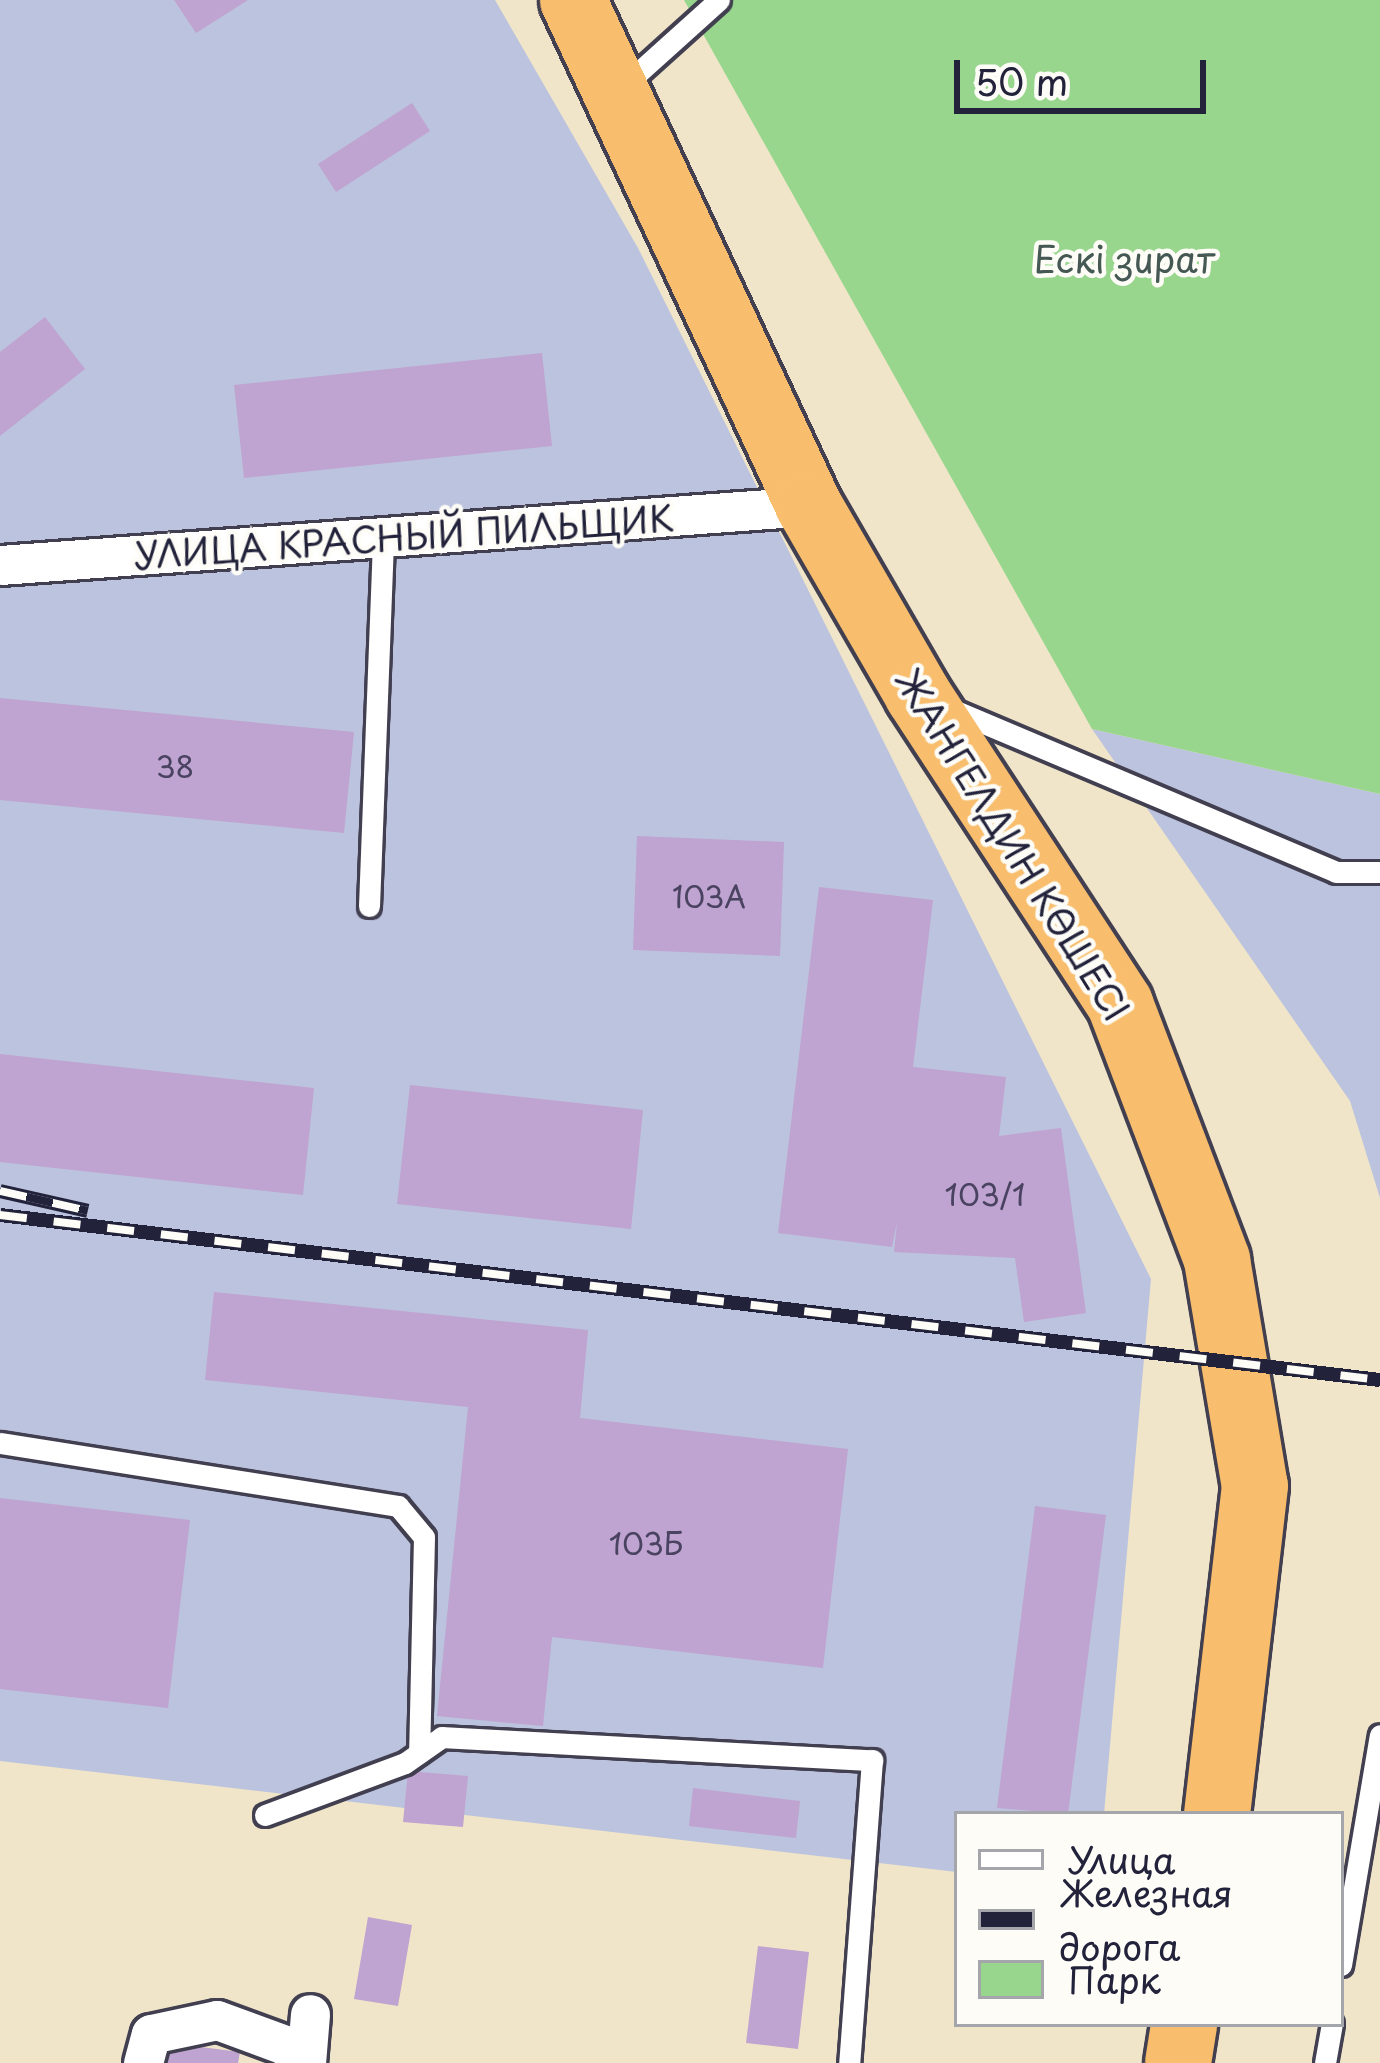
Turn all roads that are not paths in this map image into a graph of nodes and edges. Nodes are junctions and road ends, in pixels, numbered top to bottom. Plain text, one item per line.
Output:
1 (573, 0) edge
2 (719, 0) edge
3 (620, 90) junction
4 (809, 506) junction
5 (383, 537) junction
6 (0, 565) edge
7 (918, 695) junction
8 (1380, 872) edge
9 (369, 906) dead end
10 (0, 1443) edge
11 (1380, 1735) edge
12 (418, 1753) junction
13 (1217, 1811) edge
14 (265, 1815) dead end
15 (1344, 1947) edge
16 (310, 2014) dead end
17 (1184, 2027) edge
18 (1331, 2027) edge
19 (143, 2063) edge
20 (304, 2063) edge
21 (849, 2063) edge
22 (1178, 2063) edge
23 (1325, 2063) edge

1 - 3 highway, ЖАНГЕЛДИН КӨШЕСІ
2 - 3 lane
3 - 4 highway, ЖАНГЕЛДИН КӨШЕСІ
4 - 5 street, УЛИЦА КРАСНЫЙ ПИЛЬЩИК
4 - 7 highway, ЖАНГЕЛДИН КӨШЕСІ
5 - 6 street, УЛИЦА КРАСНЫЙ ПИЛЬЩИК
5 - 9 lane
7 - 8 lane
7 - 13 highway, ЖАНГЕЛДИН КӨШЕСІ
10 - 12 lane
11 - 15 lane
12 - 14 lane
12 - 21 lane
16 - 20 street
17 - 22 highway
18 - 23 lane
19 - 20 street

